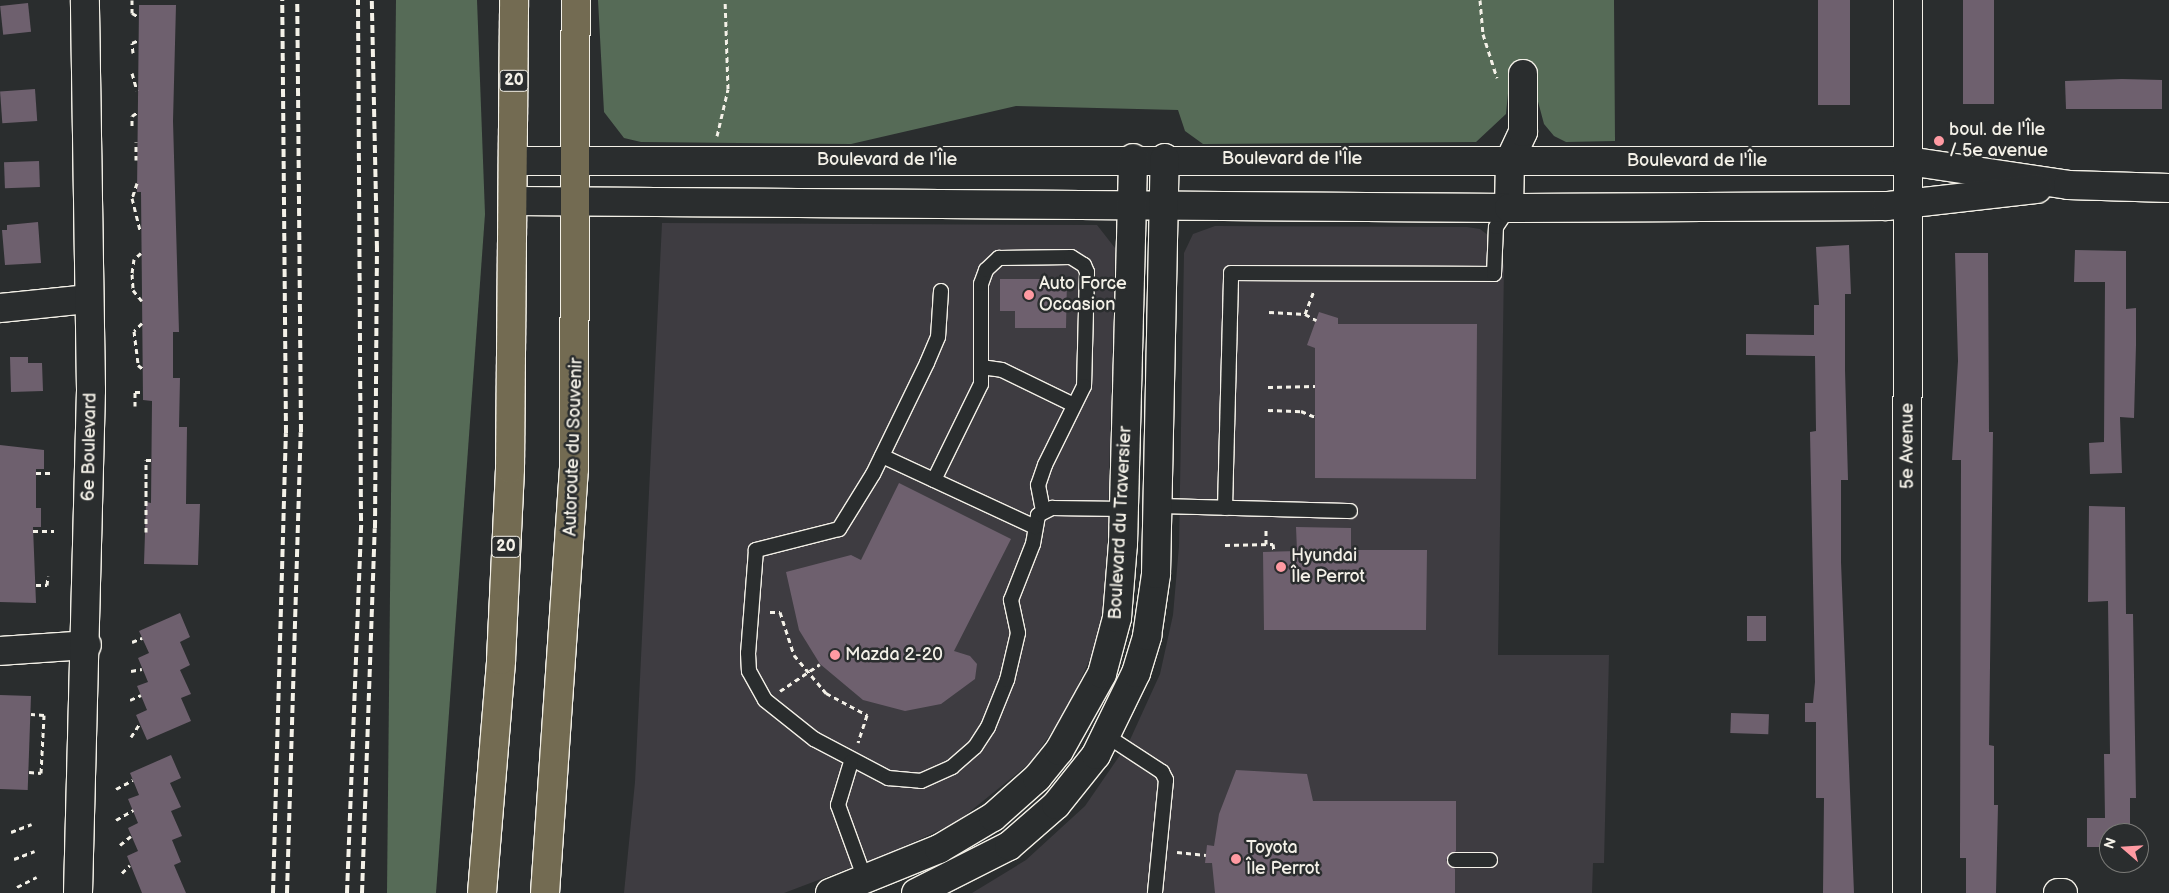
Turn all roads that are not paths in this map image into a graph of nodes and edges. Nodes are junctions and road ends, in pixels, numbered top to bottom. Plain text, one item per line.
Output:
1 (85, 0) edge
2 (514, 0) edge
3 (576, 0) edge
4 (1908, 0) edge
5 (1523, 81) road end
6 (1133, 158) junction
7 (1165, 158) junction
8 (1510, 160) junction
9 (514, 161) junction
10 (577, 161) junction
11 (1908, 161) junction
12 (2068, 185) junction
13 (2169, 188) edge
14 (514, 200) junction
15 (578, 202) junction
16 (1132, 205) junction
17 (1164, 205) junction
18 (1907, 205) junction
19 (1509, 208) junction
20 (941, 291) dead end
21 (88, 299) junction
22 (0, 308) edge
23 (980, 367) junction
24 (1074, 405) junction
25 (882, 456) junction
26 (934, 480) junction
27 (1158, 506) junction
28 (1225, 508) junction
29 (1125, 509) junction
30 (1043, 510) junction
31 (1350, 511) dead end
32 (1035, 527) junction
33 (87, 645) junction
34 (0, 651) edge
35 (1107, 736) junction
36 (853, 755) junction
37 (1456, 860) dead end
38 (1490, 860) dead end
39 (868, 886) edge
40 (78, 893) edge
41 (482, 893) edge
42 (545, 893) edge
43 (830, 893) edge
44 (916, 893) edge
45 (1155, 893) edge
46 (1908, 893) edge
47 (2058, 893) edge
48 (2063, 893) edge

1 - 21 street, 6e Boulevard
2 - 9 highway, 20
3 - 10 highway, Autoroute du Souvenir
4 - 11 street, 5e Avenue
5 - 8 street
6 - 7 street, Boulevard de l'Île
6 - 10 street, Boulevard de l'Île
6 - 16 street, Boulevard du Traversier
7 - 8 street, Boulevard de l'Île
7 - 17 street, Boulevard du Traversier
8 - 11 street, Boulevard de l'Île
8 - 19 street
9 - 10 street, Boulevard de l'Île
9 - 14 highway, 20
10 - 15 highway, Autoroute du Souvenir
11 - 12 street, Boulevard de l'Île
11 - 18 street, 5e Avenue
12 - 13 street, Boulevard de l'Île
12 - 18 street, Boulevard de l'Île
14 - 15 street, Boulevard de l'Île
14 - 41 highway, 20
15 - 16 street, Boulevard de l'Île
15 - 42 highway, Autoroute du Souvenir
16 - 17 street, Boulevard de l'Île
16 - 29 street, Boulevard du Traversier
17 - 19 street, Boulevard de l'Île
17 - 27 street, Boulevard du Traversier
18 - 19 street, Boulevard de l'Île
18 - 46 street, 5e Avenue
19 - 28 lane
20 - 25 lane
21 - 22 street
21 - 33 street, 6e Boulevard
23 - 24 lane
23 - 24 lane
23 - 26 lane
24 - 30 lane
25 - 26 lane
25 - 36 lane
26 - 32 lane
27 - 28 lane
27 - 35 street, Boulevard du Traversier
28 - 31 lane
29 - 30 lane
29 - 39 street, Boulevard du Traversier
30 - 32 lane
32 - 36 lane
33 - 34 street
33 - 40 street, 6e Boulevard
35 - 44 street, Boulevard du Traversier
35 - 45 lane
36 - 39 lane
37 - 38 lane
39 - 43 street, Boulevard du Traversier
47 - 48 street

